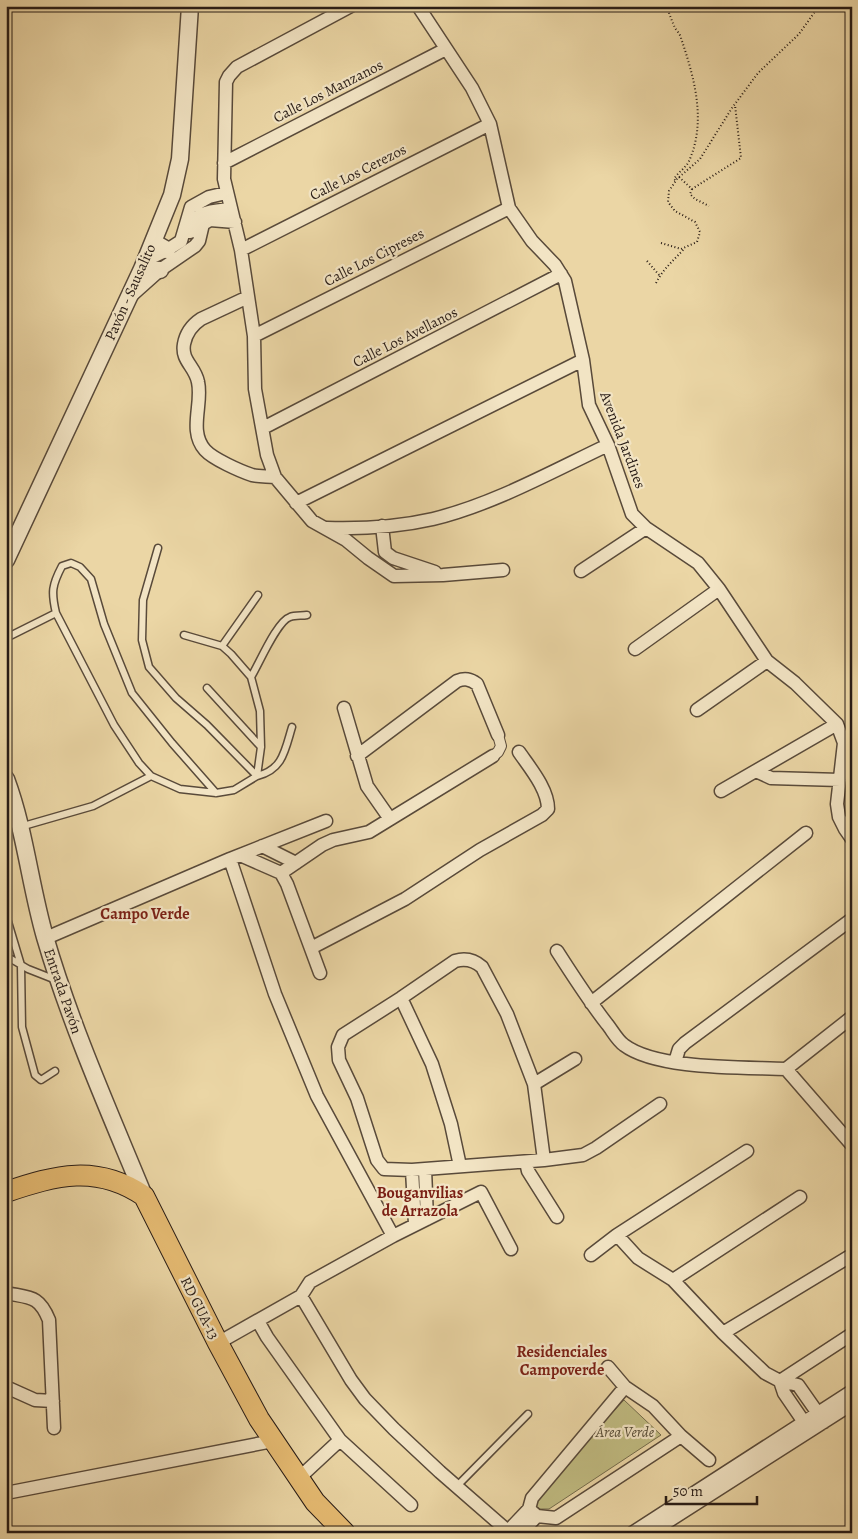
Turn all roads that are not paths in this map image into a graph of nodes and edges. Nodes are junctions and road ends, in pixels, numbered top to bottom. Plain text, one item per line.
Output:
1 (190, 6) edge
2 (351, 6) edge
3 (418, 6) edge
4 (446, 49) junction
5 (490, 124) junction
6 (224, 163) junction
7 (226, 194) junction
8 (509, 208) junction
9 (231, 209) junction
10 (235, 222) junction
11 (153, 242) junction
12 (167, 250) junction
13 (241, 250) junction
14 (184, 253) junction
15 (144, 264) junction
16 (160, 270) junction
17 (562, 274) junction
18 (248, 297) junction
19 (128, 299) junction
20 (254, 336) junction
21 (583, 360) junction
22 (263, 428) junction
23 (608, 446) junction
24 (275, 477) junction
25 (296, 503) junction
26 (382, 526) junction
27 (326, 528) junction
28 (646, 528) junction
29 (158, 548) dead end
30 (6, 560) edge
31 (503, 570) dead end
32 (581, 571) dead end
33 (444, 575) junction
34 (719, 590) junction
35 (258, 594) dead end
36 (56, 612) junction
37 (306, 615) dead end
38 (184, 635) dead end
39 (6, 638) edge
40 (222, 646) junction
41 (635, 648) dead end
42 (767, 660) junction
43 (251, 677) junction
44 (207, 688) dead end
45 (344, 708) dead end
46 (696, 710) dead end
47 (837, 724) junction
48 (292, 728) dead end
49 (498, 735) joint
50 (261, 747) junction
51 (519, 752) dead end
52 (357, 756) junction
53 (493, 756) joint
54 (756, 771) junction
55 (151, 776) junction
56 (257, 776) junction
57 (6, 779) edge
58 (840, 780) junction
59 (721, 791) dead end
60 (216, 792) junction
61 (390, 819) junction
62 (326, 821) dead end
63 (20, 827) junction
64 (806, 833) dead end
65 (852, 838) edge
66 (262, 846) junction
67 (235, 857) junction
68 (296, 863) junction
69 (281, 873) junction
70 (6, 914) edge
71 (852, 919) edge
72 (46, 938) junction
73 (311, 948) junction
74 (557, 951) dead end
75 (6, 956) edge
76 (21, 965) junction
77 (320, 973) dead end
78 (60, 981) junction
79 (401, 998) junction
80 (591, 1003) junction
81 (852, 1017) edge
82 (575, 1059) dead end
83 (675, 1062) junction
84 (786, 1069) junction
85 (55, 1071) dead end
86 (534, 1084) junction
87 (660, 1104) dead end
88 (847, 1131) edge
89 (852, 1146) edge
90 (747, 1151) dead end
91 (544, 1160) junction
92 (526, 1162) junction
93 (460, 1166) junction
94 (418, 1169) junction
95 (6, 1192) edge
96 (144, 1196) junction
97 (800, 1197) dead end
98 (557, 1217) dead end
99 (427, 1218) junction
100 (415, 1224) junction
101 (617, 1235) junction
102 (393, 1236) junction
103 (511, 1249) dead end
104 (591, 1255) dead end
105 (852, 1255) edge
106 (673, 1280) junction
107 (6, 1293) edge
108 (301, 1296) junction
109 (258, 1321) junction
110 (723, 1333) junction
111 (852, 1334) edge
112 (218, 1343) junction
113 (608, 1368) dead end
114 (780, 1381) junction
115 (6, 1387) edge
116 (625, 1387) junction
117 (852, 1391) edge
118 (52, 1401) junction
119 (852, 1404) edge
120 (528, 1414) dead end
121 (821, 1417) junction
122 (807, 1426) junction
123 (54, 1428) dead end
124 (680, 1436) junction
125 (340, 1440) junction
126 (273, 1441) junction
127 (709, 1460) dead end
128 (298, 1479) junction
129 (456, 1486) junction
130 (6, 1493) edge
131 (410, 1505) dead end
132 (533, 1513) junction
133 (509, 1532) edge
134 (345, 1533) edge
135 (521, 1533) edge
136 (632, 1533) edge
137 (650, 1533) edge

1 - 11 street, Pavón - Sausalito
2 - 6 street
3 - 4 street, Avenida Jardines
4 - 5 street, Avenida Jardines
4 - 6 street, Calle Los Manzanos
5 - 8 street, Avenida Jardines
5 - 13 street, Calle Los Cerezos
6 - 7 street
7 - 9 street
7 - 12 street
8 - 17 street, Avenida Jardines
8 - 20 street, Calle Los Cipreses
9 - 10 street
9 - 14 street
10 - 13 street
10 - 14 street
11 - 12 street
11 - 15 street, Pavón - Sausalito
12 - 15 street
13 - 18 street
14 - 16 street
15 - 16 street
15 - 19 street, Pavón - Sausalito
16 - 19 street
17 - 21 street, Avenida Jardines
17 - 22 street, Calle Los Avellanos
18 - 20 street
18 - 24 street
19 - 30 street, Pavón - Sausalito
20 - 22 street
21 - 23 street, Avenida Jardines
21 - 25 street
22 - 24 street
23 - 26 street
23 - 28 street, Avenida Jardines
24 - 25 street
25 - 27 street
26 - 27 street
26 - 33 street
27 - 33 street
28 - 32 street
28 - 34 street, Avenida Jardines
29 - 56 lane
31 - 33 street
34 - 41 street
34 - 42 street, Avenida Jardines
35 - 40 lane
36 - 39 lane
36 - 55 lane
36 - 60 lane
37 - 43 lane
38 - 40 lane
40 - 43 lane
42 - 46 street
42 - 47 street, Avenida Jardines
43 - 50 lane
44 - 50 lane
45 - 52 street
47 - 54 street
47 - 58 street, Avenida Jardines
48 - 56 lane
49 - 52 street
49 - 53 street
50 - 56 lane
51 - 73 street
52 - 61 street
53 - 61 street
54 - 58 street
54 - 59 street
55 - 60 lane
55 - 63 lane
56 - 60 lane
57 - 63 street, Entrada Pavón
58 - 65 street
61 - 68 street
62 - 66 street
63 - 72 street, Entrada Pavón
64 - 80 street
66 - 67 street
66 - 68 street
67 - 69 street
67 - 72 street
67 - 102 street
68 - 69 street
69 - 73 street
70 - 76 lane
71 - 83 street
72 - 78 street, Entrada Pavón
73 - 77 street
74 - 80 street
75 - 76 lane
76 - 78 lane
76 - 85 lane
78 - 96 street, Entrada Pavón
79 - 86 street
79 - 93 street
79 - 94 street
80 - 83 street
81 - 84 street
82 - 86 street
83 - 84 street
84 - 88 street
86 - 91 street
87 - 91 street
88 - 89 street
90 - 101 street
91 - 92 street
92 - 93 street
92 - 98 street
93 - 94 street
94 - 99 street
94 - 100 street
95 - 96 main road
96 - 112 main road, RD GUA-13
97 - 106 street
99 - 100 street
99 - 103 street
100 - 102 street
101 - 104 street
101 - 106 street
102 - 108 street
105 - 110 street
106 - 110 street
107 - 118 street
108 - 109 street
108 - 129 street
109 - 112 street
109 - 125 street
110 - 114 street
111 - 114 street
112 - 126 main road, RD GUA-13
113 - 116 street
114 - 121 street
114 - 122 street
115 - 118 street
116 - 124 street
116 - 132 street
117 - 121 street
118 - 123 street
119 - 121 street
120 - 129 lane
121 - 122 street
122 - 136 street
122 - 137 street
124 - 127 street
124 - 132 street
125 - 128 street
125 - 131 street
126 - 128 main road, RD GUA-13
126 - 130 street
128 - 134 main road, RD GUA-13
129 - 133 street
132 - 133 street
132 - 135 street

